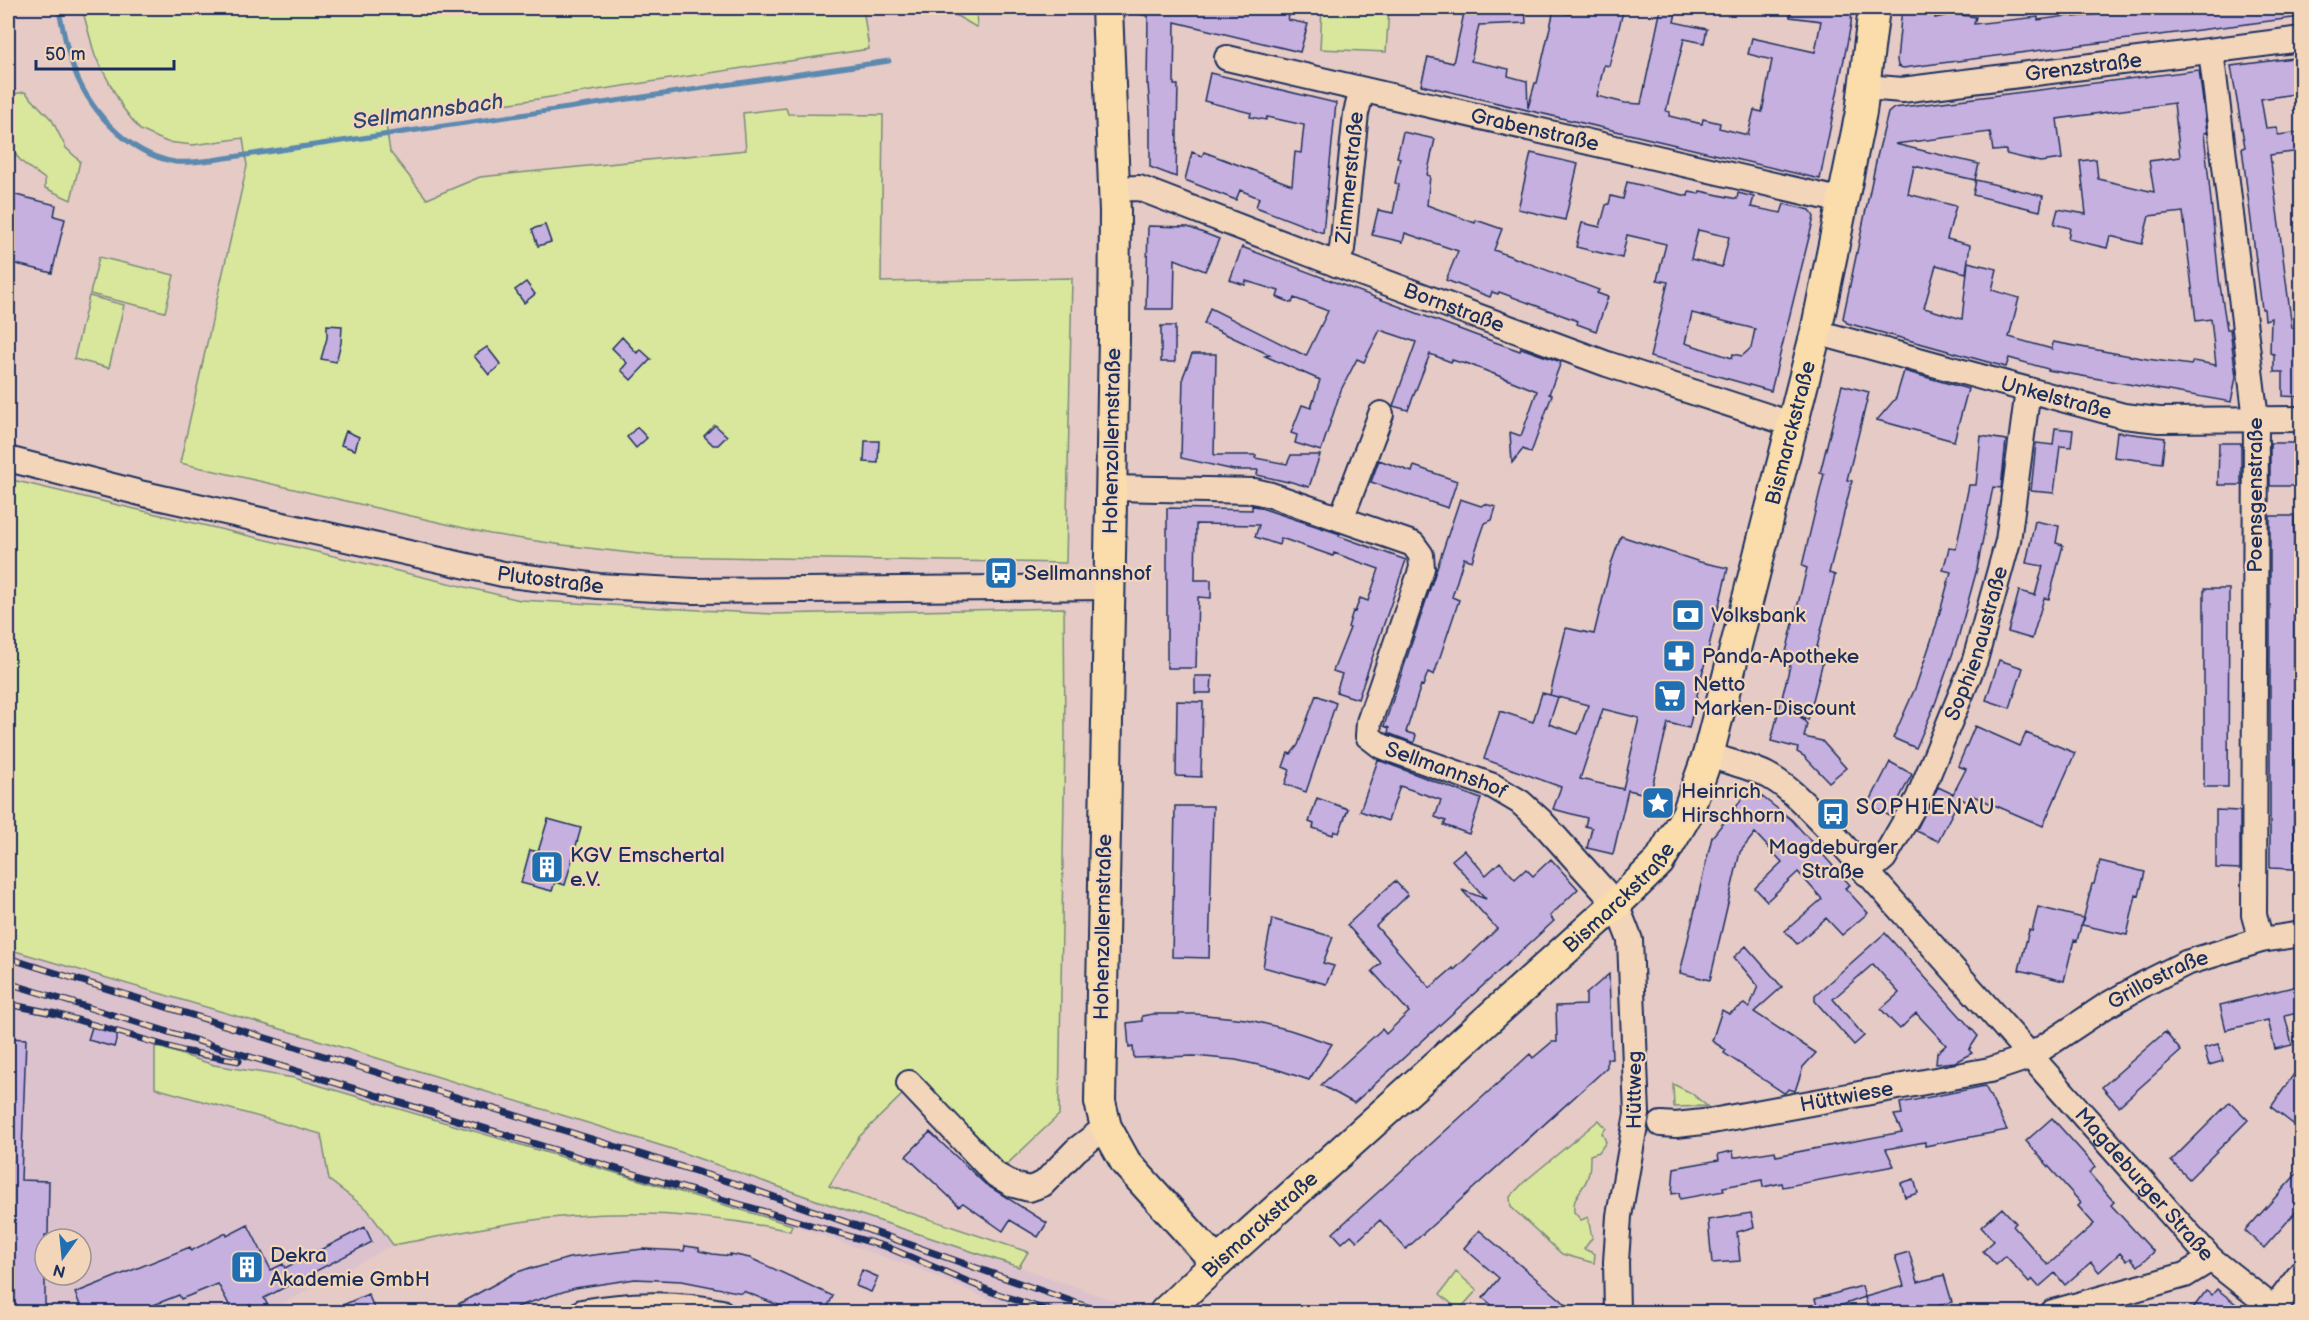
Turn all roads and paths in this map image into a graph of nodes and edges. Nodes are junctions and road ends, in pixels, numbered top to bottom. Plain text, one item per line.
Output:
1 (1107, 8) edge
2 (1875, 8) edge
3 (2301, 39) edge
4 (2211, 51) junction
5 (1227, 58) dead end
6 (1866, 87) junction
7 (1362, 90) junction
8 (1114, 189) junction
9 (1844, 201) junction
10 (1336, 264) junction
11 (1816, 332) junction
12 (2028, 390) junction
13 (1381, 414) dead end
14 (2256, 419) junction
15 (2301, 419) edge
16 (1794, 425) junction
17 (8, 459) edge
18 (1111, 488) junction
19 (1341, 519) junction
20 (1109, 587) junction
21 (1708, 755) junction
22 (1866, 873) junction
23 (1616, 904) junction
24 (2301, 934) edge
25 (2261, 940) junction
26 (2029, 1057) junction
27 (909, 1083) dead end
28 (1661, 1124) dead end
29 (1106, 1127) junction
30 (2211, 1259) junction
31 (1217, 1263) junction
32 (2301, 1272) edge
33 (2276, 1311) edge
34 (582, 1312) edge
35 (721, 1312) edge
36 (1165, 1312) edge
37 (1617, 1312) edge
38 (2053, 1312) edge

1 - 8 main road, Hohenzollernstraße
2 - 6 main road, Bismarckstraße
3 - 4 street, Grenzstraße
4 - 6 street, Grenzstraße
4 - 14 street, Poensgenstraße
5 - 7 street, Grabenstraße
6 - 9 main road, Bismarckstraße
7 - 9 street, Grabenstraße
7 - 10 street, Zimmerstraße
8 - 10 street, Bornstraße
8 - 18 main road, Hohenzollernstraße
9 - 11 main road, Bismarckstraße
10 - 16 street, Bornstraße
11 - 12 street, Unkelstraße
11 - 16 main road, Bismarckstraße
12 - 14 street, Unkelstraße
12 - 22 street, Sophienaustraße
13 - 19 street
14 - 15 street, Unkelstraße
14 - 25 street, Poensgenstraße
16 - 21 main road, Bismarckstraße
17 - 20 street, Plutostraße
18 - 19 street, Sellmannshof
18 - 20 main road, Hohenzollernstraße
19 - 23 street, Sellmannshof
20 - 29 main road, Hohenzollernstraße
21 - 22 street, Magdeburger Straße
21 - 23 main road, Bismarckstraße
22 - 26 street, Magdeburger Straße
23 - 31 main road, Bismarckstraße
23 - 37 street, Hüttweg
24 - 25 street, Grillostraße
25 - 26 street, Grillostraße
26 - 28 street, Hüttwiese
26 - 30 street, Magdeburger Straße
27 - 29 street
29 - 31 main road, Hohenzollernstraße
30 - 33 street, Magdeburger Straße
30 - 38 street
31 - 36 main road, Bismarckstraße
32 - 33 street
34 - 35 street

